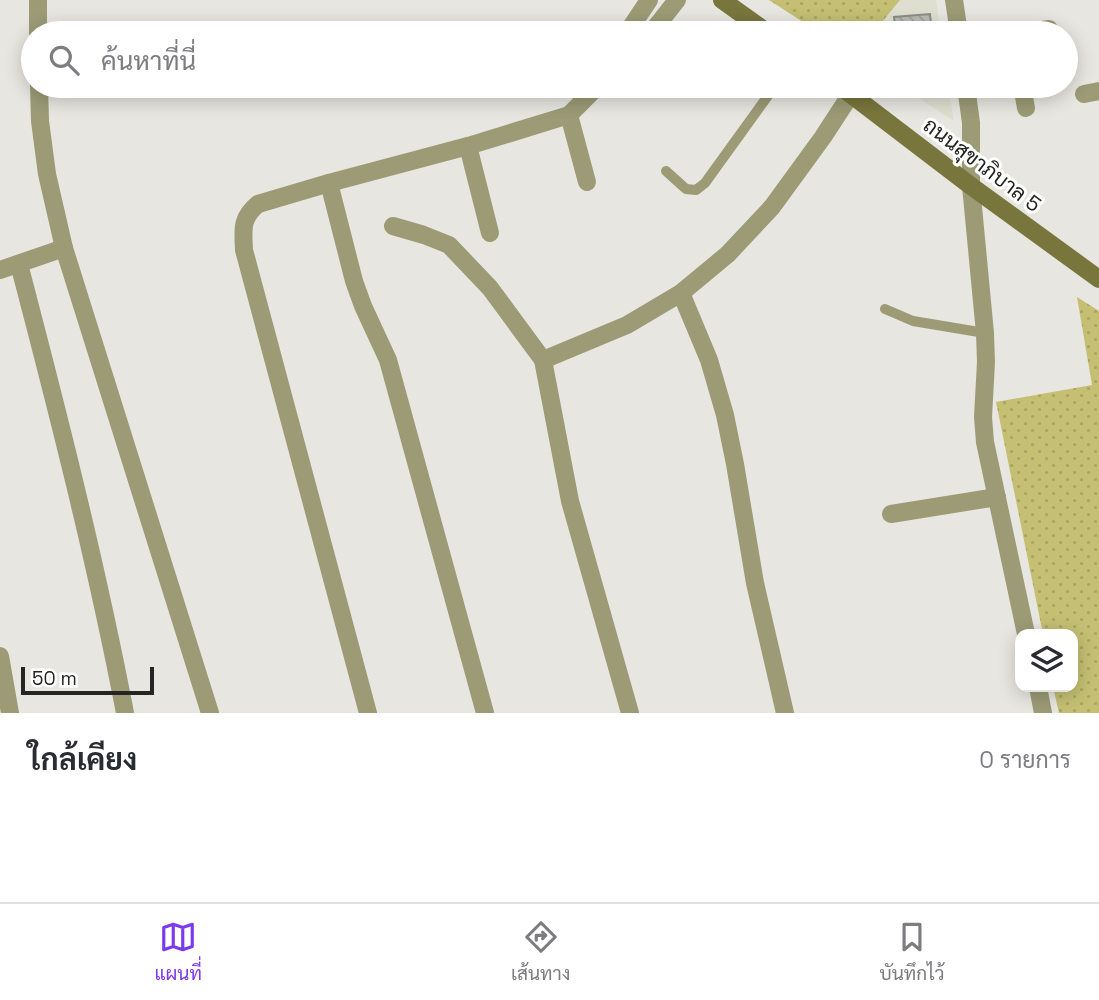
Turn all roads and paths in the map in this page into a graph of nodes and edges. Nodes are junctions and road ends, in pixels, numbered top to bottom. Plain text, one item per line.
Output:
1 (38, 0) edge
2 (649, 0) edge
3 (677, 0) edge
4 (722, 0) edge
5 (954, 0) edge
6 (38, 21) edge
7 (635, 21) edge
8 (660, 21) edge
9 (751, 21) edge
10 (957, 21) edge
11 (39, 98) edge
12 (585, 98) edge
13 (766, 98) edge
14 (841, 98) edge
15 (856, 98) edge
16 (968, 98) edge
17 (1024, 98) edge
18 (1026, 108) dead end
19 (569, 115) junction
20 (468, 146) junction
21 (666, 171) dead end
22 (587, 181) dead end
23 (329, 183) junction
24 (971, 186) junction
25 (393, 226) dead end
26 (489, 233) dead end
27 (64, 248) junction
28 (19, 264) junction
29 (0, 270) edge
30 (1099, 279) edge
31 (681, 293) junction
32 (885, 309) dead end
33 (985, 333) junction
34 (543, 360) junction
35 (997, 497) junction
36 (891, 514) dead end
37 (1026, 629) edge
38 (0, 656) edge
39 (1039, 692) edge
40 (10, 713) edge
41 (125, 713) edge
42 (210, 713) edge
43 (368, 713) edge
44 (485, 713) edge
45 (630, 713) edge
46 (785, 713) edge
47 (1043, 713) edge

1 - 6 street
2 - 7 street
3 - 8 street
4 - 9 main road
5 - 10 street
11 - 27 street
12 - 19 street
13 - 21 lane
14 - 31 street
15 - 24 main road, ถนนสุขาภิบาล 5
16 - 24 street
17 - 18 street
19 - 20 street
19 - 22 street
20 - 23 street
20 - 26 street
23 - 43 street
23 - 44 street
24 - 30 main road, ถนนสุขาภิบาล 5
24 - 33 street
25 - 34 street
27 - 28 street
27 - 42 street
28 - 29 street
28 - 41 street
31 - 34 street
31 - 46 street
32 - 33 lane
33 - 35 street
34 - 45 street
35 - 36 street
35 - 37 street
38 - 40 street
39 - 47 street

